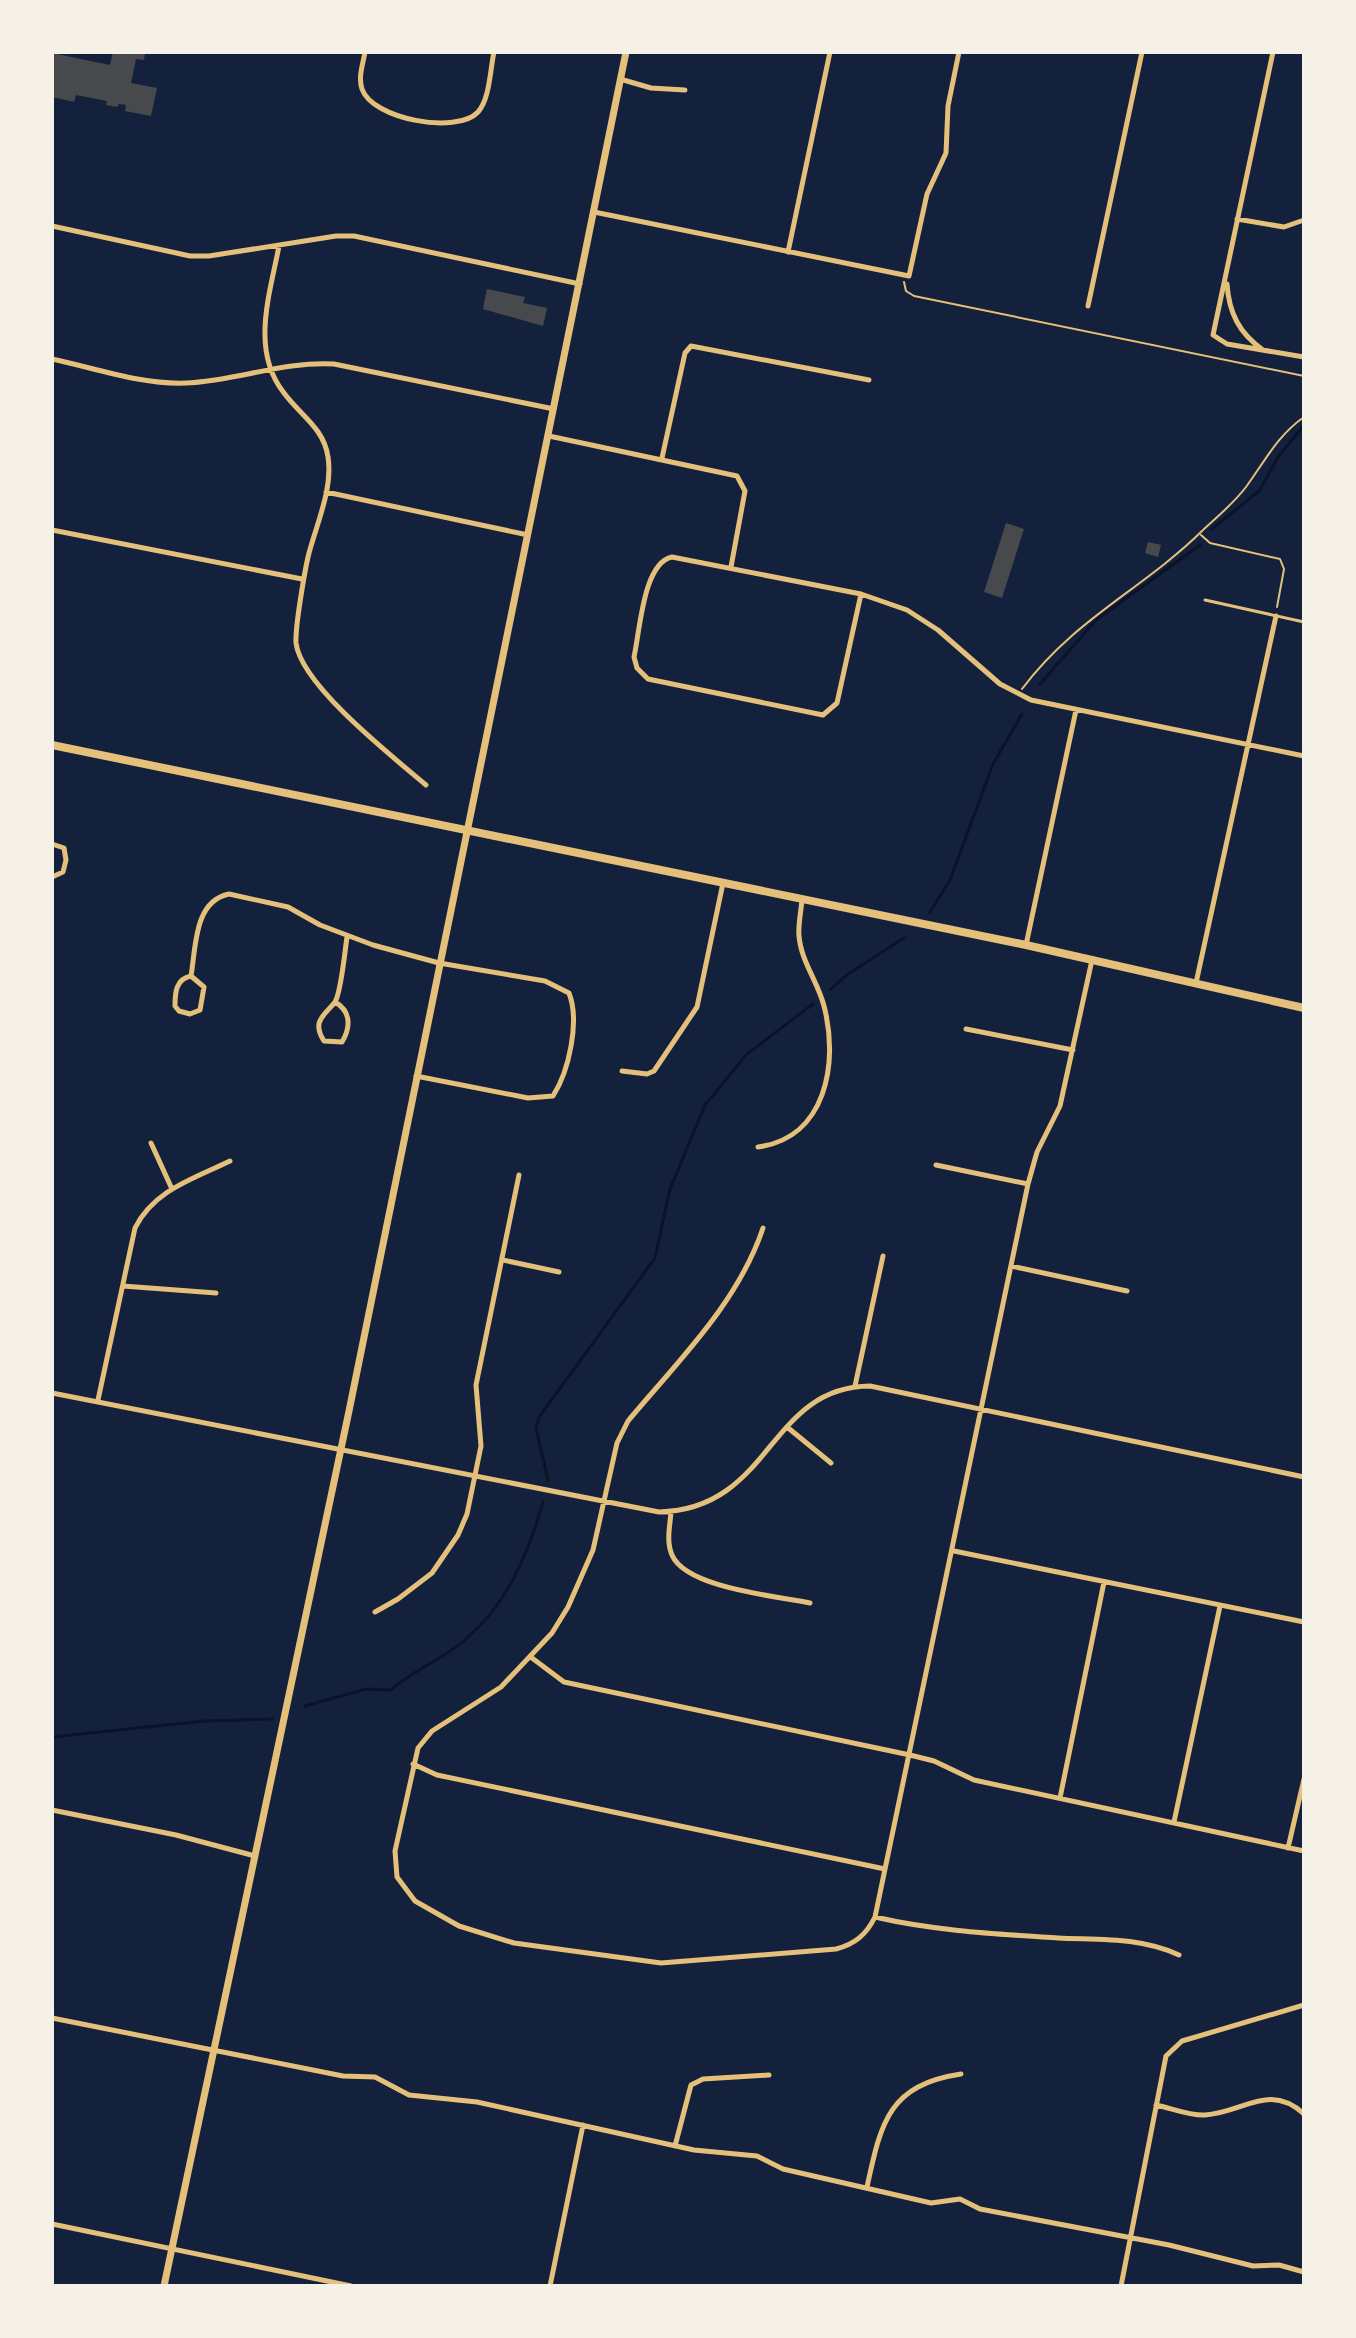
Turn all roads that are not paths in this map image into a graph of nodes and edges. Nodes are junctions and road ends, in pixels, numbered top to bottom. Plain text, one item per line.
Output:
1 (365, 52) edge
2 (494, 52) edge
3 (626, 52) edge
4 (830, 52) edge
5 (959, 52) edge
6 (1142, 52) edge
7 (1273, 52) edge
8 (620, 79) junction
9 (685, 90) dead end
10 (594, 212) junction
11 (1237, 219) junction
12 (1304, 220) edge
13 (52, 226) edge
14 (279, 246) junction
15 (788, 252) junction
16 (1227, 282) junction
17 (580, 284) junction
18 (1088, 306) dead end
19 (1264, 350) junction
20 (1304, 357) edge
21 (52, 359) edge
22 (270, 370) junction
23 (869, 380) dead end
24 (554, 409) junction
25 (549, 436) junction
26 (662, 458) junction
27 (326, 492) junction
28 (52, 530) edge
29 (528, 535) junction
30 (731, 567) junction
31 (302, 579) junction
32 (861, 594) junction
33 (1205, 600) dead end
34 (1276, 616) junction
35 (1304, 622) edge
36 (1076, 710) junction
37 (52, 745) edge
38 (1247, 745) junction
39 (1304, 756) edge
40 (426, 785) dead end
41 (466, 829) junction
42 (52, 844) edge
43 (52, 877) edge
44 (723, 882) junction
45 (802, 899) junction
46 (347, 937) junction
47 (1026, 945) junction
48 (1092, 960) junction
49 (439, 963) junction
50 (191, 976) junction
51 (1196, 984) junction
52 (335, 1002) junction
53 (1304, 1008) edge
54 (966, 1029) dead end
55 (1073, 1050) junction
56 (622, 1071) dead end
57 (416, 1075) junction
58 (151, 1143) dead end
59 (758, 1147) dead end
60 (230, 1161) dead end
61 (936, 1165) dead end
62 (519, 1175) dead end
63 (1028, 1184) junction
64 (172, 1189) junction
65 (763, 1228) dead end
66 (883, 1256) dead end
67 (503, 1260) junction
68 (1011, 1266) junction
69 (559, 1272) dead end
70 (123, 1286) junction
71 (1127, 1291) dead end
72 (216, 1293) dead end
73 (855, 1386) junction
74 (52, 1393) edge
75 (98, 1400) junction
76 (981, 1409) junction
77 (787, 1427) junction
78 (341, 1448) junction
79 (831, 1463) dead end
80 (475, 1475) junction
81 (1304, 1477) edge
82 (604, 1502) junction
83 (671, 1512) junction
84 (954, 1551) junction
85 (1104, 1582) junction
86 (810, 1603) dead end
87 (1220, 1606) junction
88 (375, 1612) dead end
89 (1304, 1622) edge
90 (532, 1658) junction
91 (910, 1755) junction
92 (413, 1764) junction
93 (1304, 1779) edge
94 (1060, 1798) junction
95 (52, 1810) edge
96 (1174, 1822) junction
97 (1288, 1848) junction
98 (1304, 1851) edge
99 (255, 1856) junction
100 (885, 1869) junction
101 (875, 1917) junction
102 (1179, 1955) dead end
103 (1304, 2005) edge
104 (52, 2018) edge
105 (215, 2048) junction
106 (961, 2074) dead end
107 (769, 2075) dead end
108 (1156, 2105) junction
109 (1304, 2114) edge
110 (583, 2125) junction
111 (675, 2146) junction
112 (867, 2187) junction
113 (52, 2224) edge
114 (1130, 2238) junction
115 (172, 2248) junction
116 (1304, 2272) edge
117 (164, 2286) edge
118 (351, 2286) edge
119 (550, 2286) edge
120 (1121, 2286) edge

1 - 2 street
3 - 8 street
4 - 15 street
5 - 15 street
6 - 18 street
7 - 11 street
8 - 9 street
8 - 10 street
10 - 15 street
10 - 17 street
11 - 12 street
11 - 16 street
13 - 14 street
14 - 17 street
14 - 22 street
16 - 19 street
16 - 19 street
17 - 24 street
19 - 20 street
21 - 22 street
22 - 24 street
22 - 27 street
23 - 26 street
24 - 25 street
25 - 26 street
25 - 29 street
26 - 30 street
27 - 29 street
27 - 31 street
28 - 31 street
29 - 41 street
30 - 32 street
30 - 32 street
31 - 40 street
32 - 36 street
33 - 34 lane
34 - 35 lane
34 - 38 street
36 - 38 street
36 - 47 street
37 - 41 main road
38 - 39 street
38 - 51 street
41 - 44 main road
41 - 49 street
42 - 43 street
44 - 45 main road
44 - 56 street
45 - 47 main road
45 - 59 street
46 - 49 street
46 - 50 street
46 - 52 street
47 - 48 main road
48 - 51 main road
48 - 55 street
49 - 57 street
49 - 57 street
50 - 50 street
51 - 53 main road
52 - 52 street
54 - 55 street
55 - 63 street
57 - 78 street
58 - 64 street
60 - 64 street
61 - 63 street
62 - 67 street
63 - 68 street
64 - 70 street
65 - 82 street
66 - 73 street
67 - 69 street
67 - 80 street
68 - 71 street
68 - 76 street
70 - 72 street
70 - 75 street
73 - 76 street
73 - 77 street
74 - 75 street
75 - 78 street
76 - 81 street
76 - 84 street
77 - 79 street
77 - 83 street
78 - 80 street
78 - 99 street
80 - 82 street
80 - 88 street
82 - 83 street
82 - 90 street
83 - 86 street
84 - 85 street
84 - 91 street
85 - 87 street
85 - 94 street
87 - 89 street
87 - 96 street
90 - 91 street
90 - 92 street
91 - 94 street
91 - 100 street
92 - 100 street
92 - 101 street
93 - 97 street
94 - 96 street
95 - 99 street
96 - 97 street
97 - 98 street
99 - 105 street
100 - 101 street
101 - 102 street
103 - 108 street
104 - 105 street
105 - 110 street
105 - 115 street
106 - 112 street
107 - 111 street
108 - 109 street
108 - 114 street
110 - 111 street
110 - 119 street
111 - 112 street
112 - 114 street
113 - 115 street
114 - 116 street
114 - 120 street
115 - 117 street
115 - 118 street

